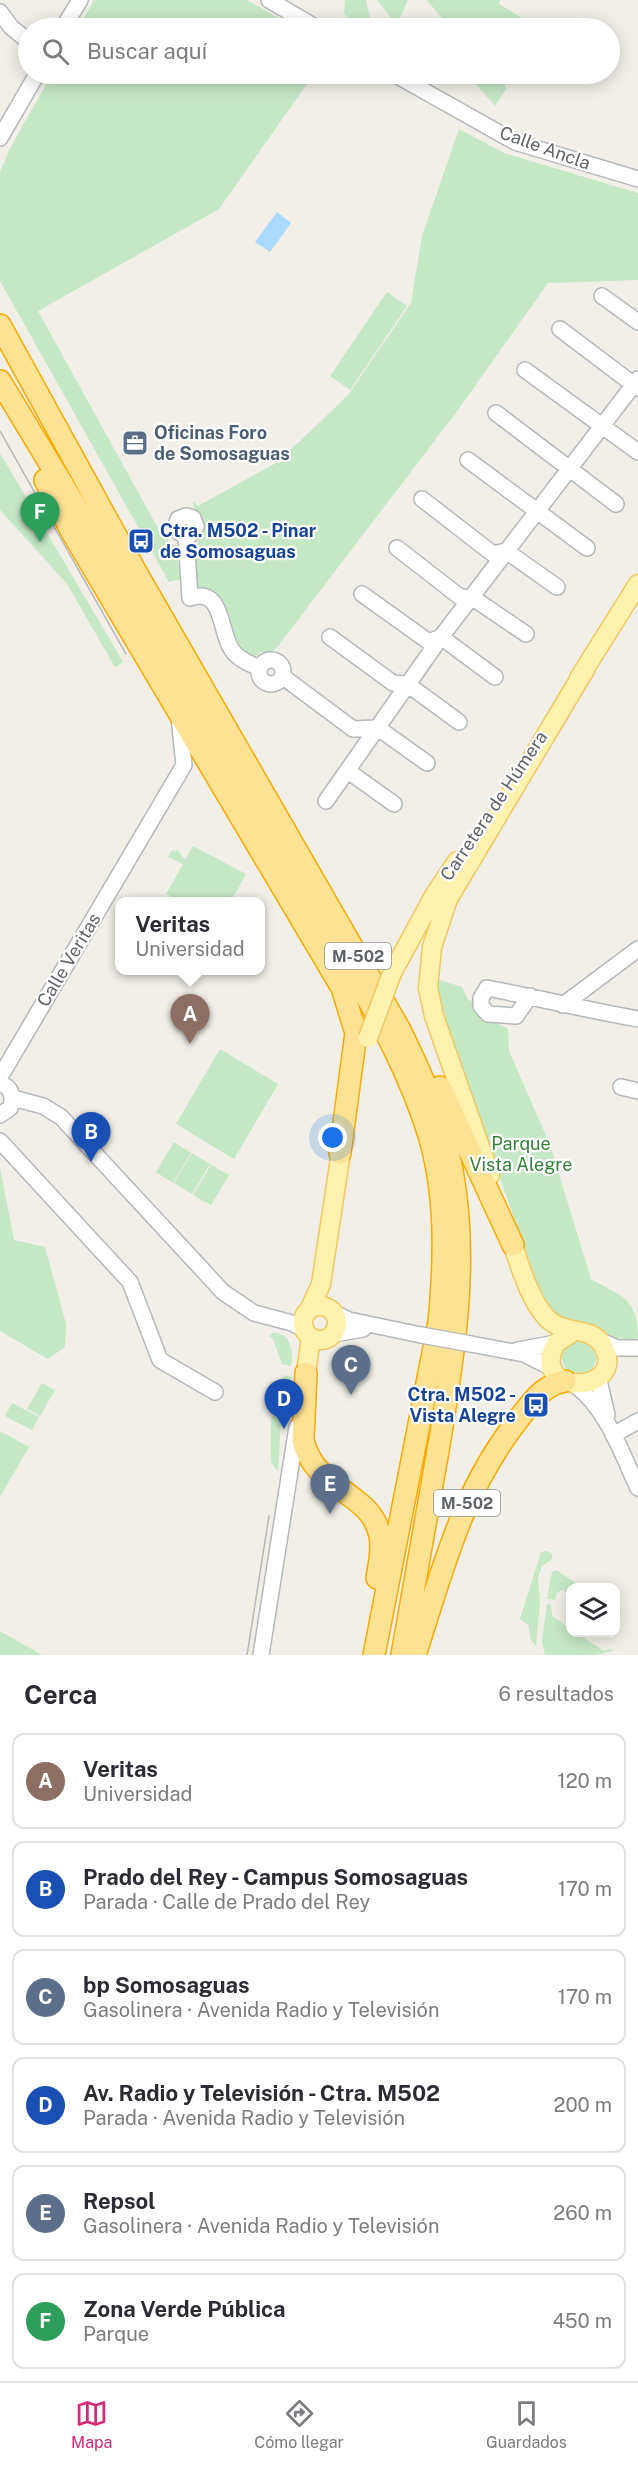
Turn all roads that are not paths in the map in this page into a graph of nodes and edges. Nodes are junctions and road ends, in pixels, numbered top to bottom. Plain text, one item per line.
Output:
1 (80, 0) edge
2 (269, 0) edge
3 (0, 12) edge
4 (69, 18) edge
5 (300, 18) edge
6 (18, 32) edge
7 (31, 84) edge
8 (412, 84) edge
9 (0, 138) edge
10 (638, 179) edge
11 (602, 296) dead end
12 (638, 322) edge
13 (0, 325) edge
14 (560, 329) dead end
15 (525, 370) dead end
16 (0, 381) edge
17 (637, 384) edge
18 (0, 388) edge
19 (496, 413) dead end
20 (603, 427) junction
21 (638, 452) edge
22 (468, 460) dead end
23 (567, 469) junction
24 (422, 499) dead end
25 (616, 504) dead end
26 (186, 509) dead end
27 (537, 510) junction
28 (397, 548) dead end
29 (587, 548) dead end
30 (506, 550) junction
31 (638, 584) edge
32 (557, 587) dead end
33 (362, 594) dead end
34 (473, 598) junction
35 (526, 634) dead end
36 (441, 637) junction
37 (330, 638) dead end
38 (586, 668) junction
39 (495, 677) dead end
40 (407, 684) junction
41 (178, 711) junction
42 (459, 722) dead end
43 (378, 728) junction
44 (427, 764) dead end
45 (348, 771) junction
46 (326, 801) dead end
47 (394, 804) dead end
48 (307, 868) junction
49 (638, 949) edge
50 (530, 996) junction
51 (563, 1005) junction
52 (638, 1019) edge
53 (0, 1077) edge
54 (0, 1083) edge
55 (621, 1088) dead end
56 (638, 1091) edge
57 (13, 1098) junction
58 (0, 1115) edge
59 (0, 1141) edge
60 (340, 1153) junction
61 (513, 1245) junction
62 (309, 1310) junction
63 (334, 1313) junction
64 (273, 1319) junction
65 (573, 1332) junction
66 (308, 1333) junction
67 (334, 1334) junction
68 (421, 1335) junction
69 (599, 1340) junction
70 (556, 1343) junction
71 (638, 1350) edge
72 (514, 1351) junction
73 (306, 1373) junction
74 (601, 1373) junction
75 (565, 1378) junction
76 (215, 1392) dead end
77 (638, 1421) edge
78 (614, 1435) junction
79 (638, 1488) edge
80 (261, 1655) edge
81 (365, 1655) edge
82 (374, 1655) edge
83 (402, 1655) edge
84 (415, 1655) edge

1 - 4 street
2 - 5 street
3 - 6 street
7 - 9 street
8 - 10 street, Calle Ancla
11 - 12 street
13 - 48 highway, M-502
14 - 17 street
15 - 20 street
16 - 82 highway, M-502
17 - 20 street
18 - 41 highway, M-502
19 - 23 street
20 - 21 street
20 - 23 street
22 - 27 street
23 - 25 street
23 - 27 street
24 - 30 street
26 - 43 street
27 - 29 street
27 - 30 street
28 - 34 street
30 - 32 street
30 - 34 street
31 - 38 main road, Carretera de Húmera
33 - 36 street
34 - 35 street
34 - 36 street
36 - 39 street
36 - 40 street
37 - 40 street
38 - 60 main road, Carretera de Húmera, bridge
38 - 61 main road
40 - 42 street
40 - 43 street
41 - 53 street, Calle Veritas
41 - 60 highway, M-502
43 - 44 street
43 - 45 street
45 - 46 street
45 - 47 street
48 - 61 highway, M-502
48 - 83 highway, M-502
49 - 51 street
50 - 50 street
50 - 51 street
51 - 52 street
54 - 57 street
55 - 56 street
57 - 58 street
57 - 64 street
59 - 76 street
60 - 62 main road, Carretera de Húmera
61 - 65 main road
62 - 63 main road
62 - 64 street
62 - 66 main road
63 - 67 main road
63 - 68 street
64 - 66 street
65 - 69 main road
65 - 70 main road
66 - 67 main road
66 - 73 main road
67 - 68 street
68 - 72 street, bridge
69 - 71 street
69 - 74 main road
70 - 72 street
70 - 75 main road
71 - 74 street
72 - 75 street
73 - 80 street
73 - 81 highway
74 - 75 main road
74 - 78 street
75 - 78 street
75 - 84 highway, M-502
77 - 78 street
78 - 79 street

